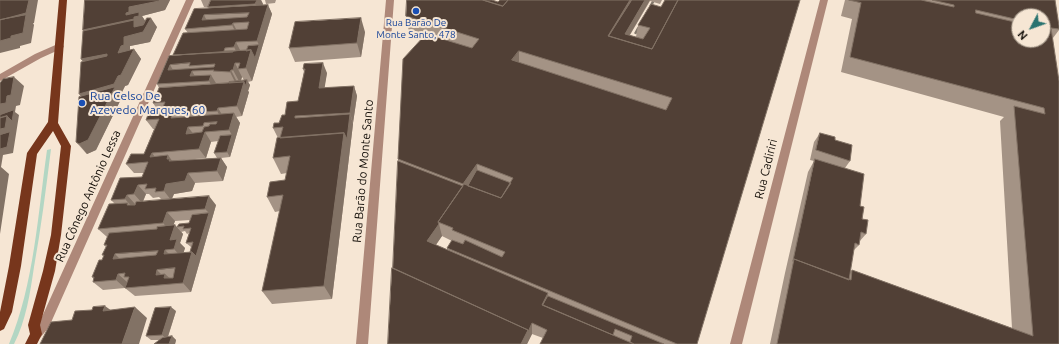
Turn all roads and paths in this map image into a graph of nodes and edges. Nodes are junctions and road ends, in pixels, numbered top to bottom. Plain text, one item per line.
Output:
1 (63, 0) edge
2 (190, 0) edge
3 (390, 0) edge
4 (824, 0) edge
5 (60, 46) junction
6 (0, 78) edge
7 (53, 123) junction
8 (0, 325) edge
9 (34, 339) edge
10 (362, 344) edge
11 (736, 344) edge

1 - 5 main road
2 - 9 street, Rua Cônego Antônio Lessa
3 - 10 street, Rua Barão do Monte Santo
4 - 11 street, Rua Cadiriri
5 - 6 street
5 - 7 main road
7 - 8 main road
7 - 9 main road

